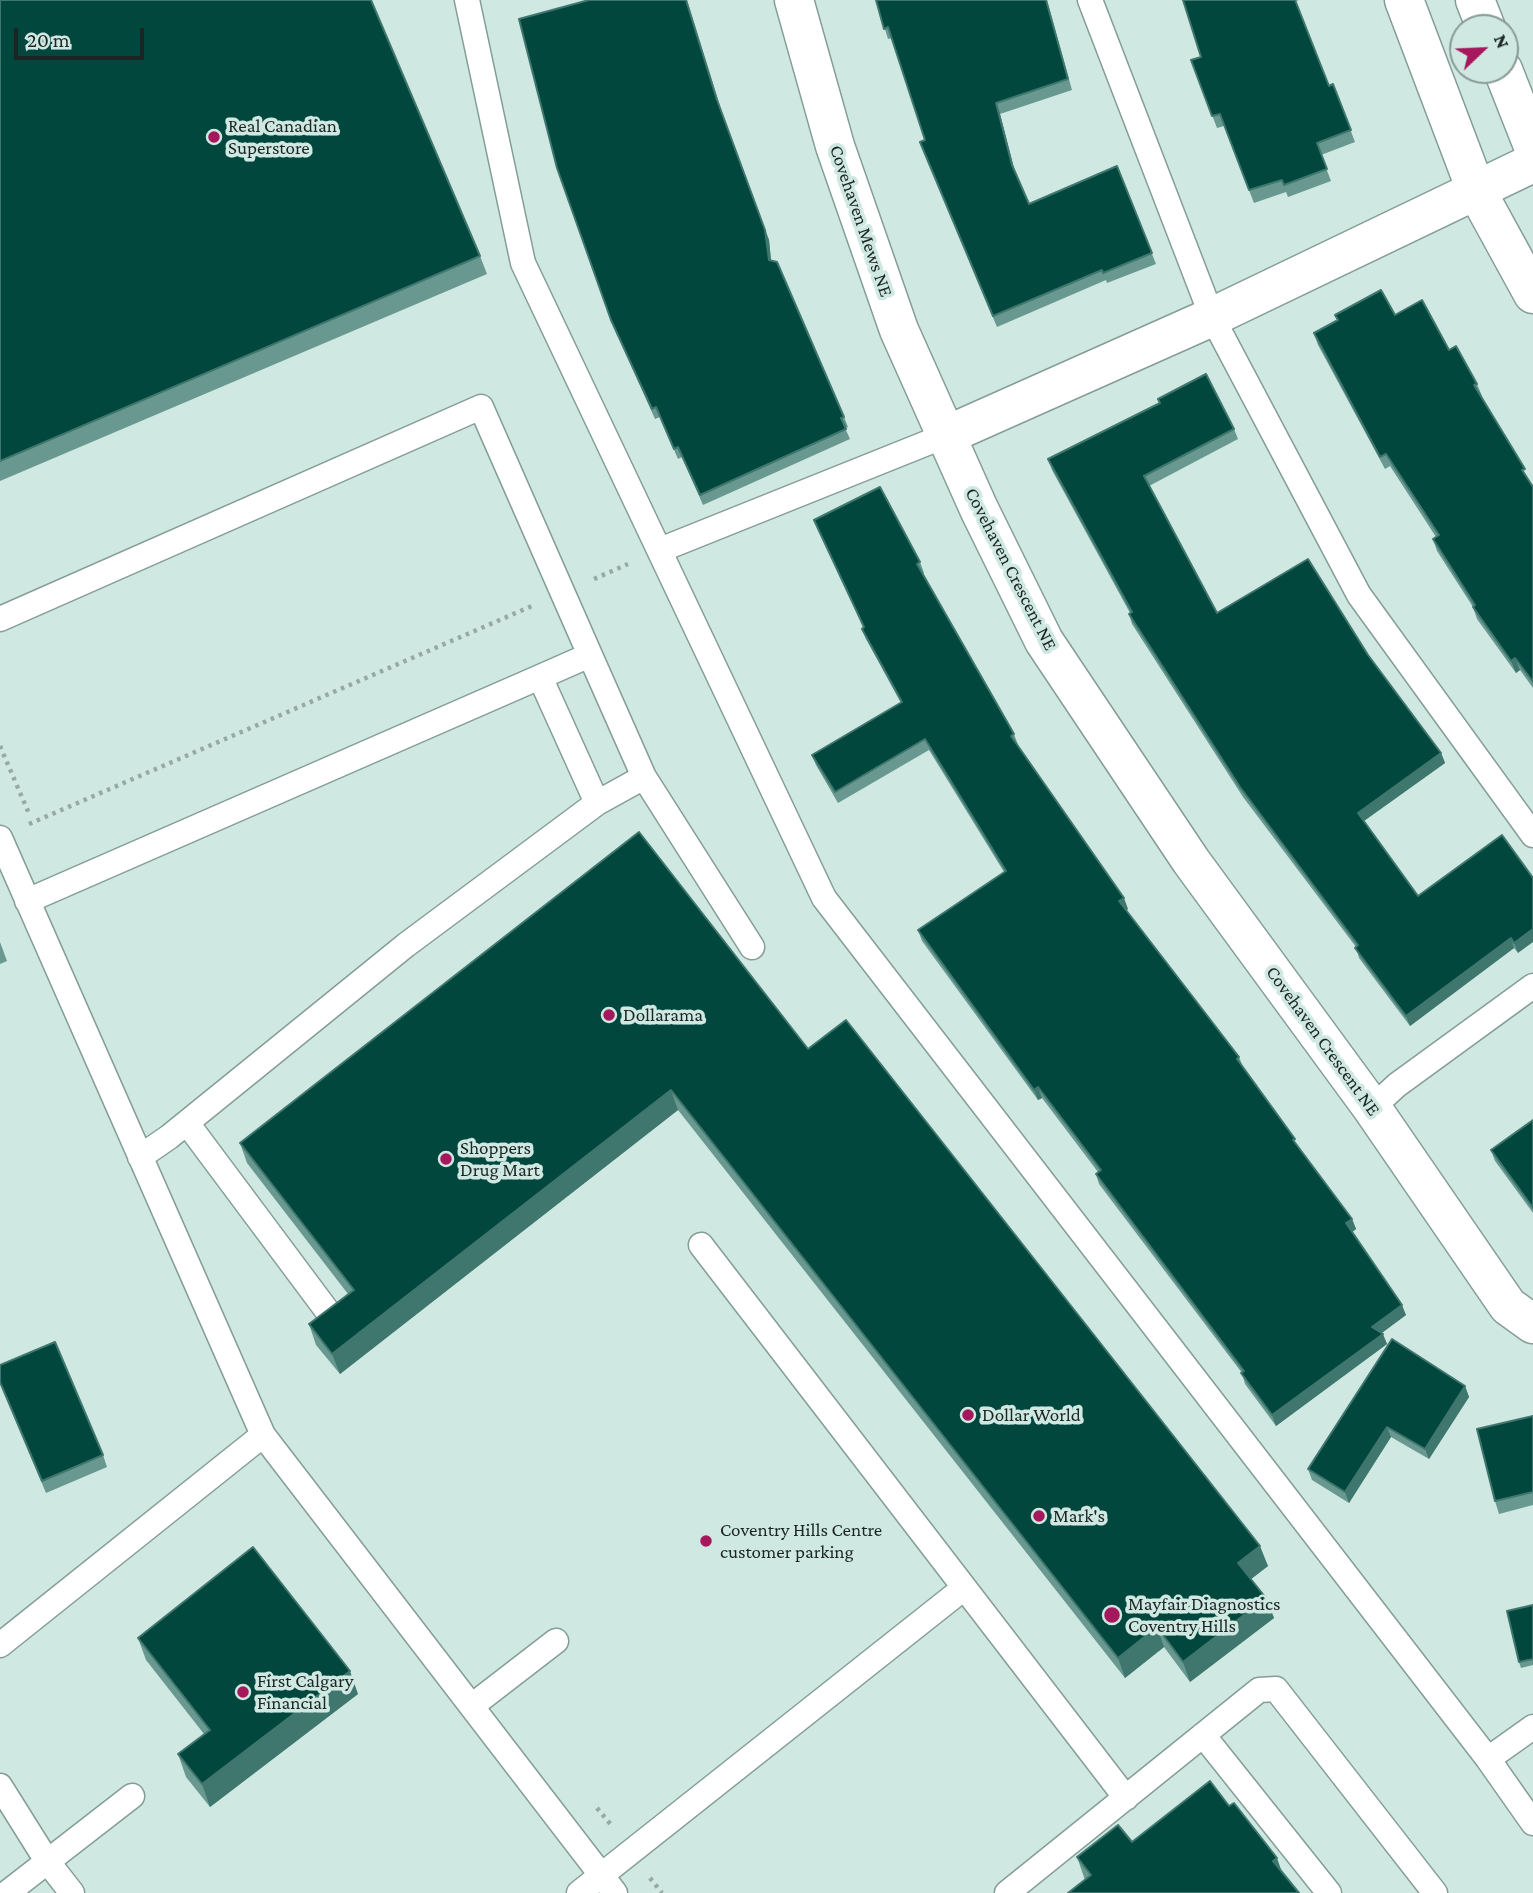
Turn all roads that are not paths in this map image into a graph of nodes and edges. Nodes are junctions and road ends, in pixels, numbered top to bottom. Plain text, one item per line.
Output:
1 (467, 0) edge
2 (794, 0) edge
3 (1090, 0) edge
4 (1404, 0) edge
5 (1509, 84) edge
6 (1533, 146) edge
7 (1533, 163) edge
8 (1476, 190) junction
9 (1533, 294) edge
10 (1212, 317) junction
11 (947, 435) junction
12 (660, 550) junction
13 (0, 619) edge
14 (590, 655) junction
15 (540, 677) junction
16 (644, 777) junction
17 (597, 803) junction
18 (1533, 835) edge
19 (0, 838) edge
20 (27, 901) junction
21 (752, 947) dead end
22 (1533, 986) edge
23 (1372, 1108) junction
24 (187, 1123) junction
25 (140, 1157) junction
26 (701, 1245) dead end
27 (331, 1316) edge
28 (1533, 1324) edge
29 (262, 1434) junction
30 (964, 1588) junction
31 (556, 1641) dead end
32 (0, 1645) edge
33 (473, 1705) junction
34 (1533, 1727) edge
35 (1203, 1735) junction
36 (1488, 1759) junction
37 (0, 1786) edge
38 (132, 1796) dead end
39 (1126, 1798) junction
40 (1533, 1823) edge
41 (47, 1861) junction
42 (609, 1884) edge
43 (7, 1893) edge
44 (72, 1893) edge
45 (579, 1893) edge
46 (1007, 1893) edge
47 (1329, 1893) edge
48 (1435, 1893) edge

1 - 12 lane
2 - 11 street, Covehaven Mews NE
3 - 10 lane
4 - 8 street
5 - 6 street
7 - 8 street
8 - 9 street
8 - 10 street
10 - 11 street
10 - 18 lane
11 - 12 lane
11 - 23 street, Covehaven Crescent NE
12 - 36 lane
13 - 14 lane
14 - 15 lane
14 - 16 lane
15 - 17 lane
15 - 20 lane
16 - 17 lane
16 - 21 lane
17 - 24 lane
19 - 20 lane
20 - 25 lane
22 - 23 lane
23 - 28 street, Covehaven Crescent NE
24 - 25 lane
24 - 27 lane
25 - 29 lane
26 - 30 lane
29 - 32 lane
29 - 33 lane
30 - 39 lane
30 - 42 lane
31 - 33 lane
33 - 42 lane
34 - 36 lane
35 - 39 lane
35 - 47 lane
35 - 48 lane
36 - 40 lane
37 - 41 lane
38 - 41 lane
39 - 46 lane
41 - 43 lane
41 - 44 lane
42 - 45 lane

